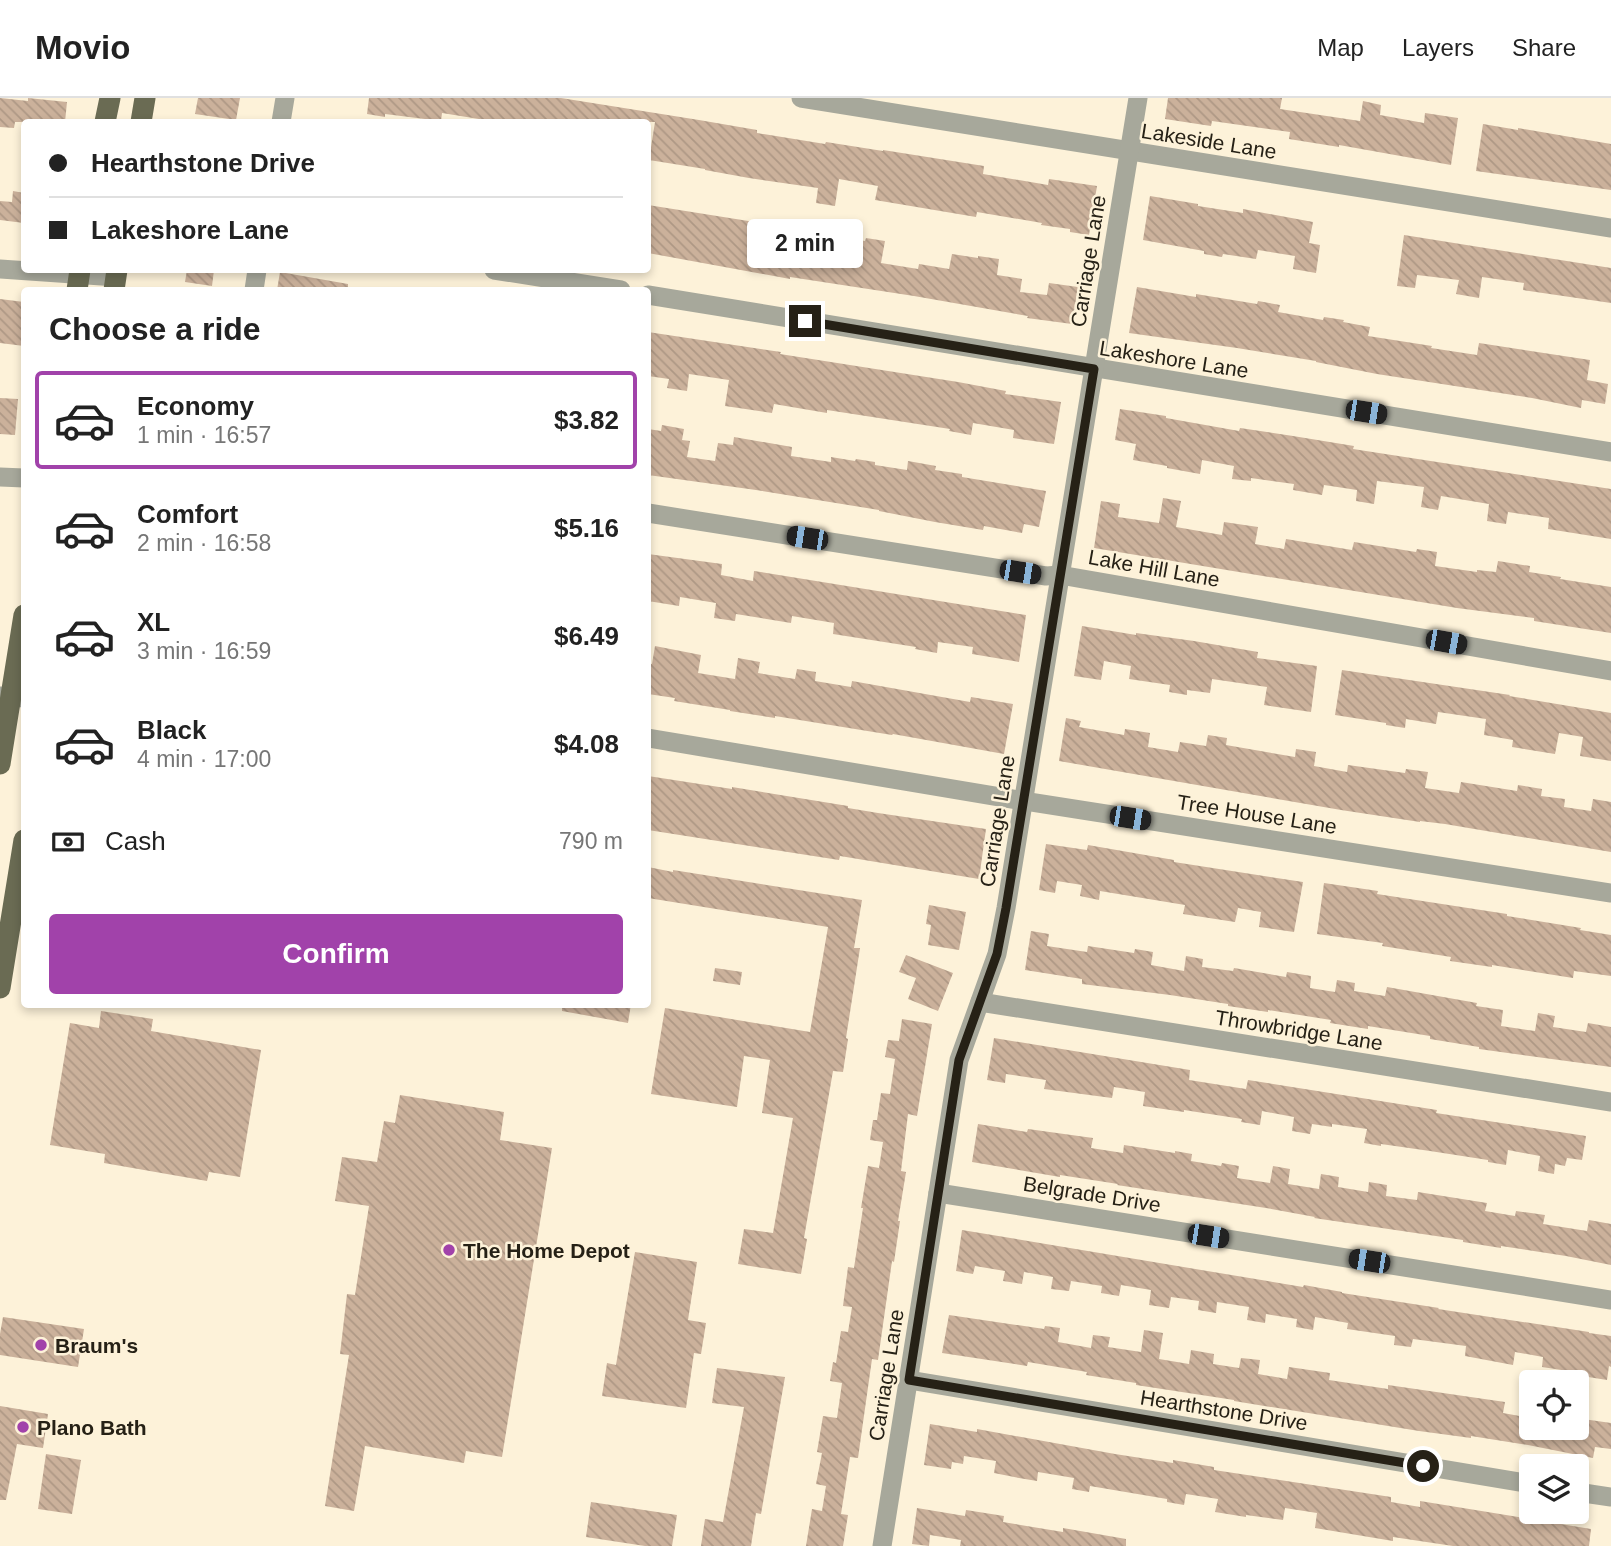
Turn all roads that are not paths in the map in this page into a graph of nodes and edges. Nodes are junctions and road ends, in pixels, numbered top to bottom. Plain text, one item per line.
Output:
1 (110, 98) edge
2 (145, 98) edge
3 (285, 98) edge
4 (801, 98) edge
5 (1138, 98) edge
6 (106, 119) edge
7 (142, 119) edge
8 (282, 119) edge
9 (1129, 151) junction
10 (1611, 228) edge
11 (0, 269) edge
12 (21, 271) edge
13 (35, 273) edge
14 (513, 273) edge
15 (79, 278) edge
16 (116, 279) edge
17 (602, 287) edge
18 (651, 295) edge
19 (1094, 369) junction
20 (1611, 452) edge
21 (0, 477) edge
22 (21, 478) edge
23 (651, 513) edge
24 (1060, 575) junction
25 (21, 643) edge
26 (1611, 671) edge
27 (12, 696) edge
28 (651, 739) edge
29 (0, 764) edge
30 (1024, 801) junction
31 (21, 859) edge
32 (1611, 893) edge
33 (0, 988) edge
34 (980, 1002) junction
35 (1611, 1102) edge
36 (939, 1193) junction
37 (1611, 1300) edge
38 (909, 1380) junction
39 (1519, 1482) edge
40 (1589, 1494) edge
41 (1611, 1497) edge
42 (882, 1546) edge

1 - 6 main road
2 - 7 main road
3 - 8 street
4 - 9 street, Lakeside Lane
5 - 9 street, Carriage Lane
9 - 10 street, Lakeside Lane
9 - 19 street, Carriage Lane
11 - 12 street
13 - 15 street
14 - 17 street
15 - 16 street
18 - 19 street, Lakeshore Lane
19 - 20 street, Lakeshore Lane
19 - 24 street, Carriage Lane
21 - 22 street
23 - 24 street, Lake Hill Lane
24 - 26 street, Lake Hill Lane
24 - 30 street, Carriage Lane
25 - 27 main road
27 - 29 main road
28 - 30 street, Tree House Lane
30 - 32 street, Tree House Lane
30 - 34 street, Carriage Lane
31 - 33 main road
34 - 35 street, Throwbridge Lane
34 - 36 street, Carriage Lane
36 - 37 street, Belgrade Drive
36 - 38 street, Carriage Lane
38 - 39 street, Hearthstone Drive
38 - 42 street, Carriage Lane
40 - 41 street

